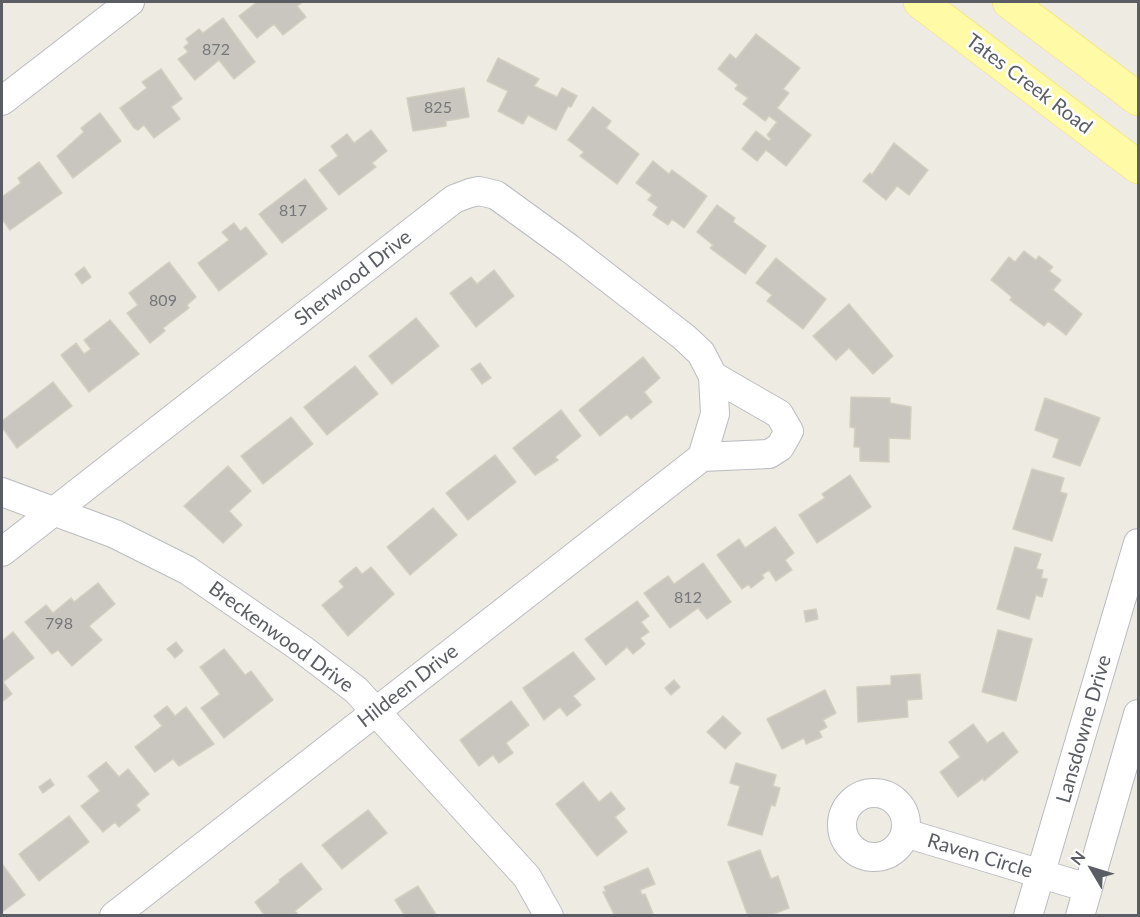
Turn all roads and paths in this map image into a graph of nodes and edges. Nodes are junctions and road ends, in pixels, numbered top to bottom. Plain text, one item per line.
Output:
1 (130, 2) edge
2 (1009, 2) edge
3 (940, 7) edge
4 (1138, 99) edge
5 (2, 101) edge
6 (1138, 167) edge
7 (711, 371) junction
8 (702, 457) junction
9 (2, 492) edge
10 (54, 511) junction
11 (1138, 543) edge
12 (2, 552) edge
13 (377, 710) junction
14 (1138, 714) edge
15 (905, 833) dead end
16 (1041, 874) junction
17 (1088, 888) junction
18 (114, 915) edge
19 (549, 915) edge
20 (1028, 915) edge
21 (1080, 915) edge

1 - 5 street
2 - 4 main road
3 - 6 main road, Tates Creek Road
7 - 8 street
7 - 8 street
7 - 10 street, Sherwood Drive
8 - 13 street, Hildeen Drive
9 - 10 street, Breckenwood Drive
10 - 12 street, Sherwood Drive
10 - 13 street, Breckenwood Drive
11 - 16 street, Lansdowne Drive
13 - 18 street, Hildeen Drive
13 - 19 street, Breckenwood Drive
14 - 17 street
15 - 16 street, Raven Circle
16 - 17 street, Raven Circle
16 - 20 street, Lansdowne Drive
17 - 21 street

